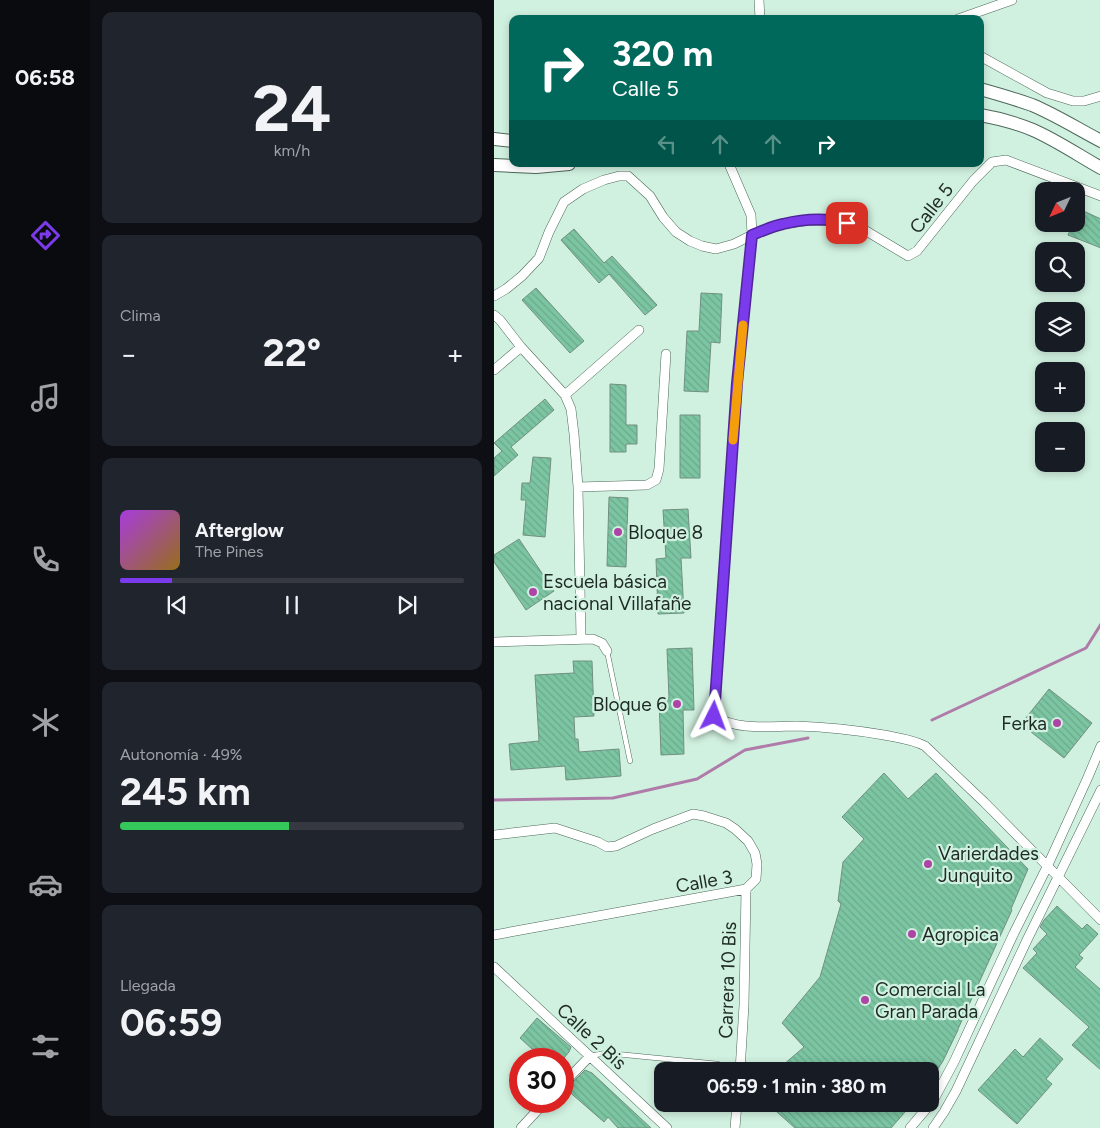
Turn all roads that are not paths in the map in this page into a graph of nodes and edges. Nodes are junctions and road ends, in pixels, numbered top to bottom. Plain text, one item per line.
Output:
1 (759, 0) edge
2 (1012, 0) edge
3 (760, 15) edge
4 (969, 15) edge
5 (984, 58) edge
6 (984, 90) edge
7 (1100, 96) edge
8 (984, 116) edge
9 (494, 139) edge
10 (509, 141) edge
11 (1100, 141) edge
12 (494, 165) edge
13 (509, 166) edge
14 (730, 167) edge
15 (1100, 168) edge
16 (1100, 196) edge
17 (752, 235) junction
18 (494, 296) edge
19 (494, 315) edge
20 (639, 330) dead end
21 (521, 347) junction
22 (666, 354) dead end
23 (494, 370) edge
24 (564, 395) junction
25 (578, 487) junction
26 (581, 639) junction
27 (494, 642) edge
28 (607, 651) joint
29 (1100, 746) edge
30 (630, 760) dead end
31 (1100, 790) edge
32 (494, 835) edge
33 (1047, 867) junction
34 (1058, 878) junction
35 (746, 890) junction
36 (1100, 920) edge
37 (494, 935) edge
38 (494, 968) edge
39 (590, 1056) junction
40 (696, 1062) edge
41 (741, 1062) edge
42 (954, 1062) junction
43 (966, 1069) junction
44 (574, 1073) edge
45 (736, 1112) edge
46 (535, 1113) edge
47 (521, 1128) edge
48 (667, 1128) edge
49 (735, 1128) edge
50 (910, 1128) edge
51 (933, 1128) edge

1 - 3 street
2 - 4 street
5 - 7 street
6 - 11 main road
8 - 15 main road
9 - 10 main road
12 - 13 main road
14 - 17 street
16 - 17 street, Calle 5
17 - 18 street
17 - 33 street
19 - 21 street
20 - 24 street
21 - 23 street
21 - 24 street
22 - 25 street
24 - 25 street
25 - 26 street
26 - 27 street
26 - 28 street
28 - 30 lane
29 - 33 street
31 - 34 street
32 - 35 street, Calle 3
33 - 34 street
33 - 42 street
34 - 36 street
34 - 43 street
35 - 37 street, Calle 3
35 - 41 street, Carrera 10 Bis
38 - 39 street, Calle 2 Bis
39 - 40 lane
39 - 44 street
39 - 48 street, Calle 2 Bis
42 - 43 street
42 - 50 street
43 - 51 street
45 - 49 street
46 - 47 street

